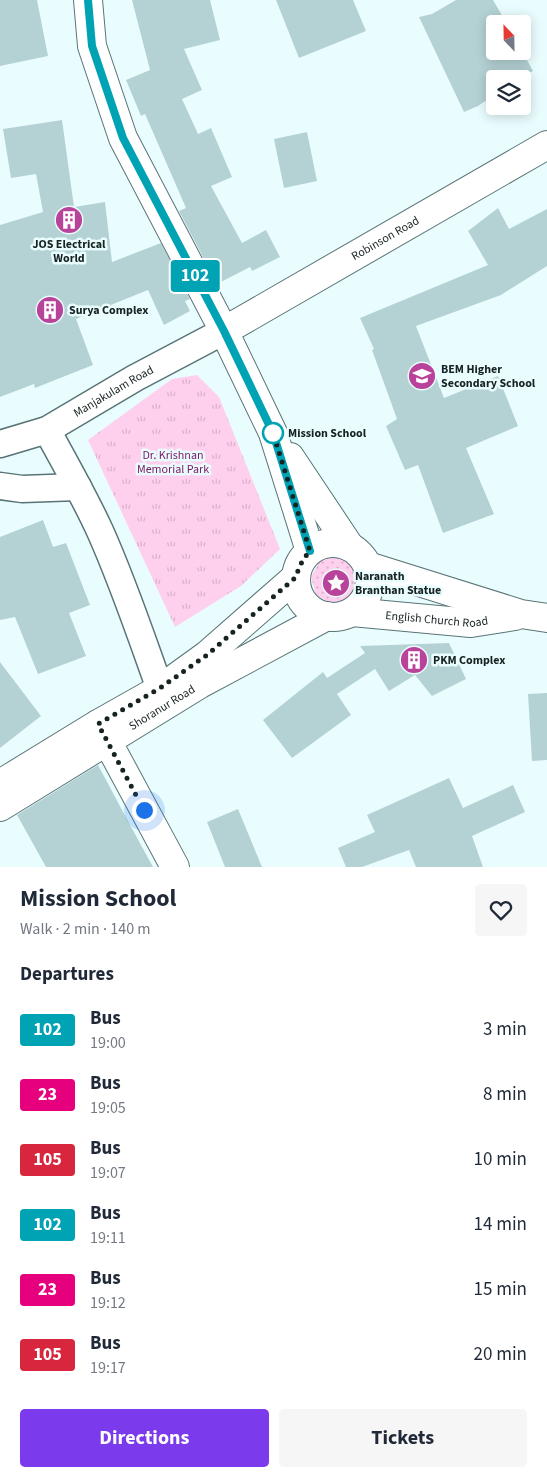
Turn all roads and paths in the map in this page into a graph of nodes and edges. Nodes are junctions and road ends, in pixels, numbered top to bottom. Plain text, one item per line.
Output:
1 (88, 0) edge
2 (547, 145) edge
3 (224, 331) junction
4 (47, 430) junction
5 (273, 433) junction
6 (0, 444) edge
7 (0, 486) edge
8 (78, 487) junction
9 (350, 547) junction
10 (310, 551) junction
11 (368, 566) junction
12 (296, 577) junction
13 (340, 614) junction
14 (534, 616) edge
15 (160, 688) junction
16 (102, 732) junction
17 (0, 784) edge
18 (0, 807) edge
19 (175, 867) edge

1 - 3 main road
2 - 3 main road, Robinson Road
3 - 4 street, Manjakulam Road
3 - 5 main road
4 - 6 street, Manjakulam Road
4 - 8 street
5 - 9 main road
5 - 10 main road
7 - 8 street
8 - 15 street
9 - 10 main road
9 - 11 main road
10 - 12 main road, Shoranur Road
11 - 13 main road, Shoranur Road
11 - 14 main road, English Church Road
12 - 13 main road
12 - 15 main road, Shoranur Road
13 - 14 main road, English Church Road
13 - 16 main road, Shoranur Road
15 - 16 main road, Shoranur Road
16 - 17 main road, Shoranur Road
16 - 18 main road, Shoranur Road
16 - 19 main road

